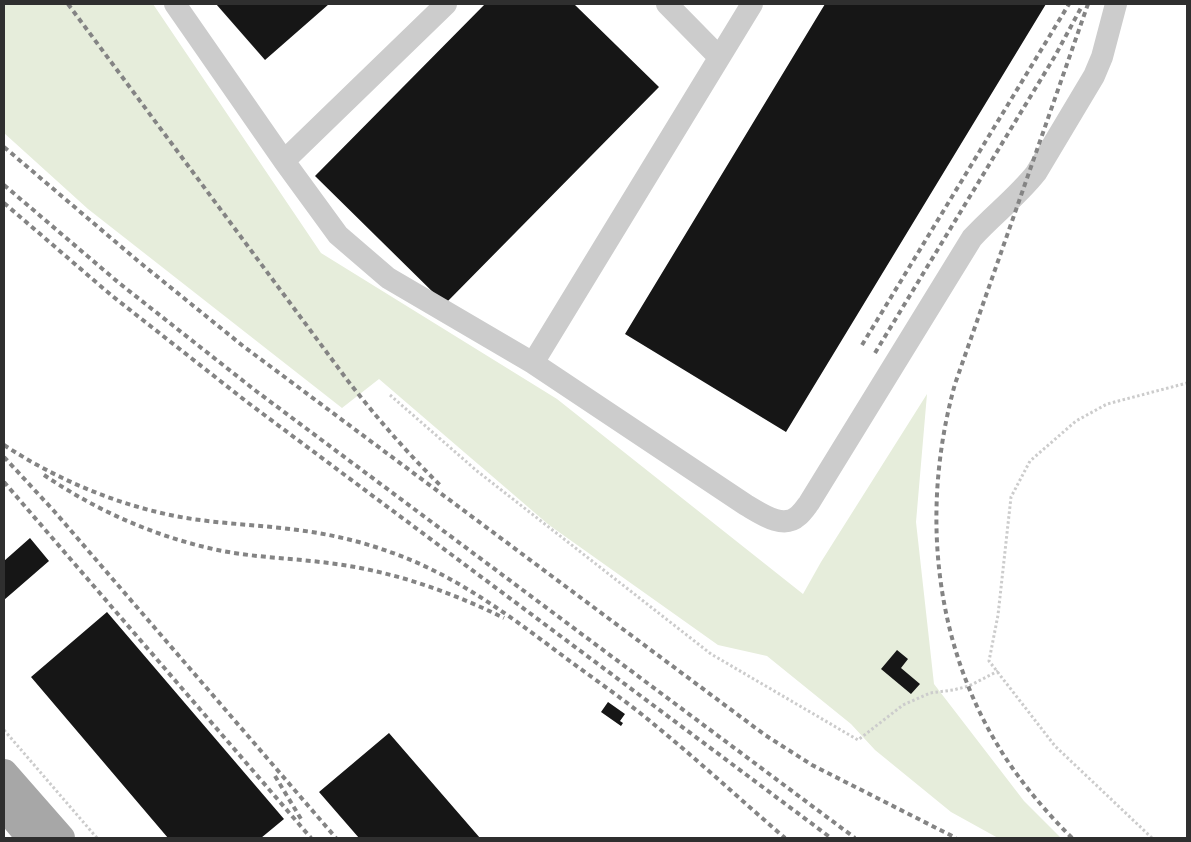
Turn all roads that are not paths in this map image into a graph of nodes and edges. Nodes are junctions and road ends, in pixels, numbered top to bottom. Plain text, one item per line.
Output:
1 (175, 4) edge
2 (446, 4) edge
3 (667, 4) edge
4 (752, 4) edge
5 (1116, 4) edge
6 (719, 58) junction
7 (284, 161) junction
8 (533, 363) junction
9 (4, 772) edge
10 (4, 806) edge
11 (31, 838) edge
12 (61, 838) edge

1 - 7 lane
2 - 7 lane
3 - 6 lane
4 - 6 lane
5 - 8 lane
6 - 8 lane
7 - 8 lane
9 - 12 main road
10 - 11 main road

